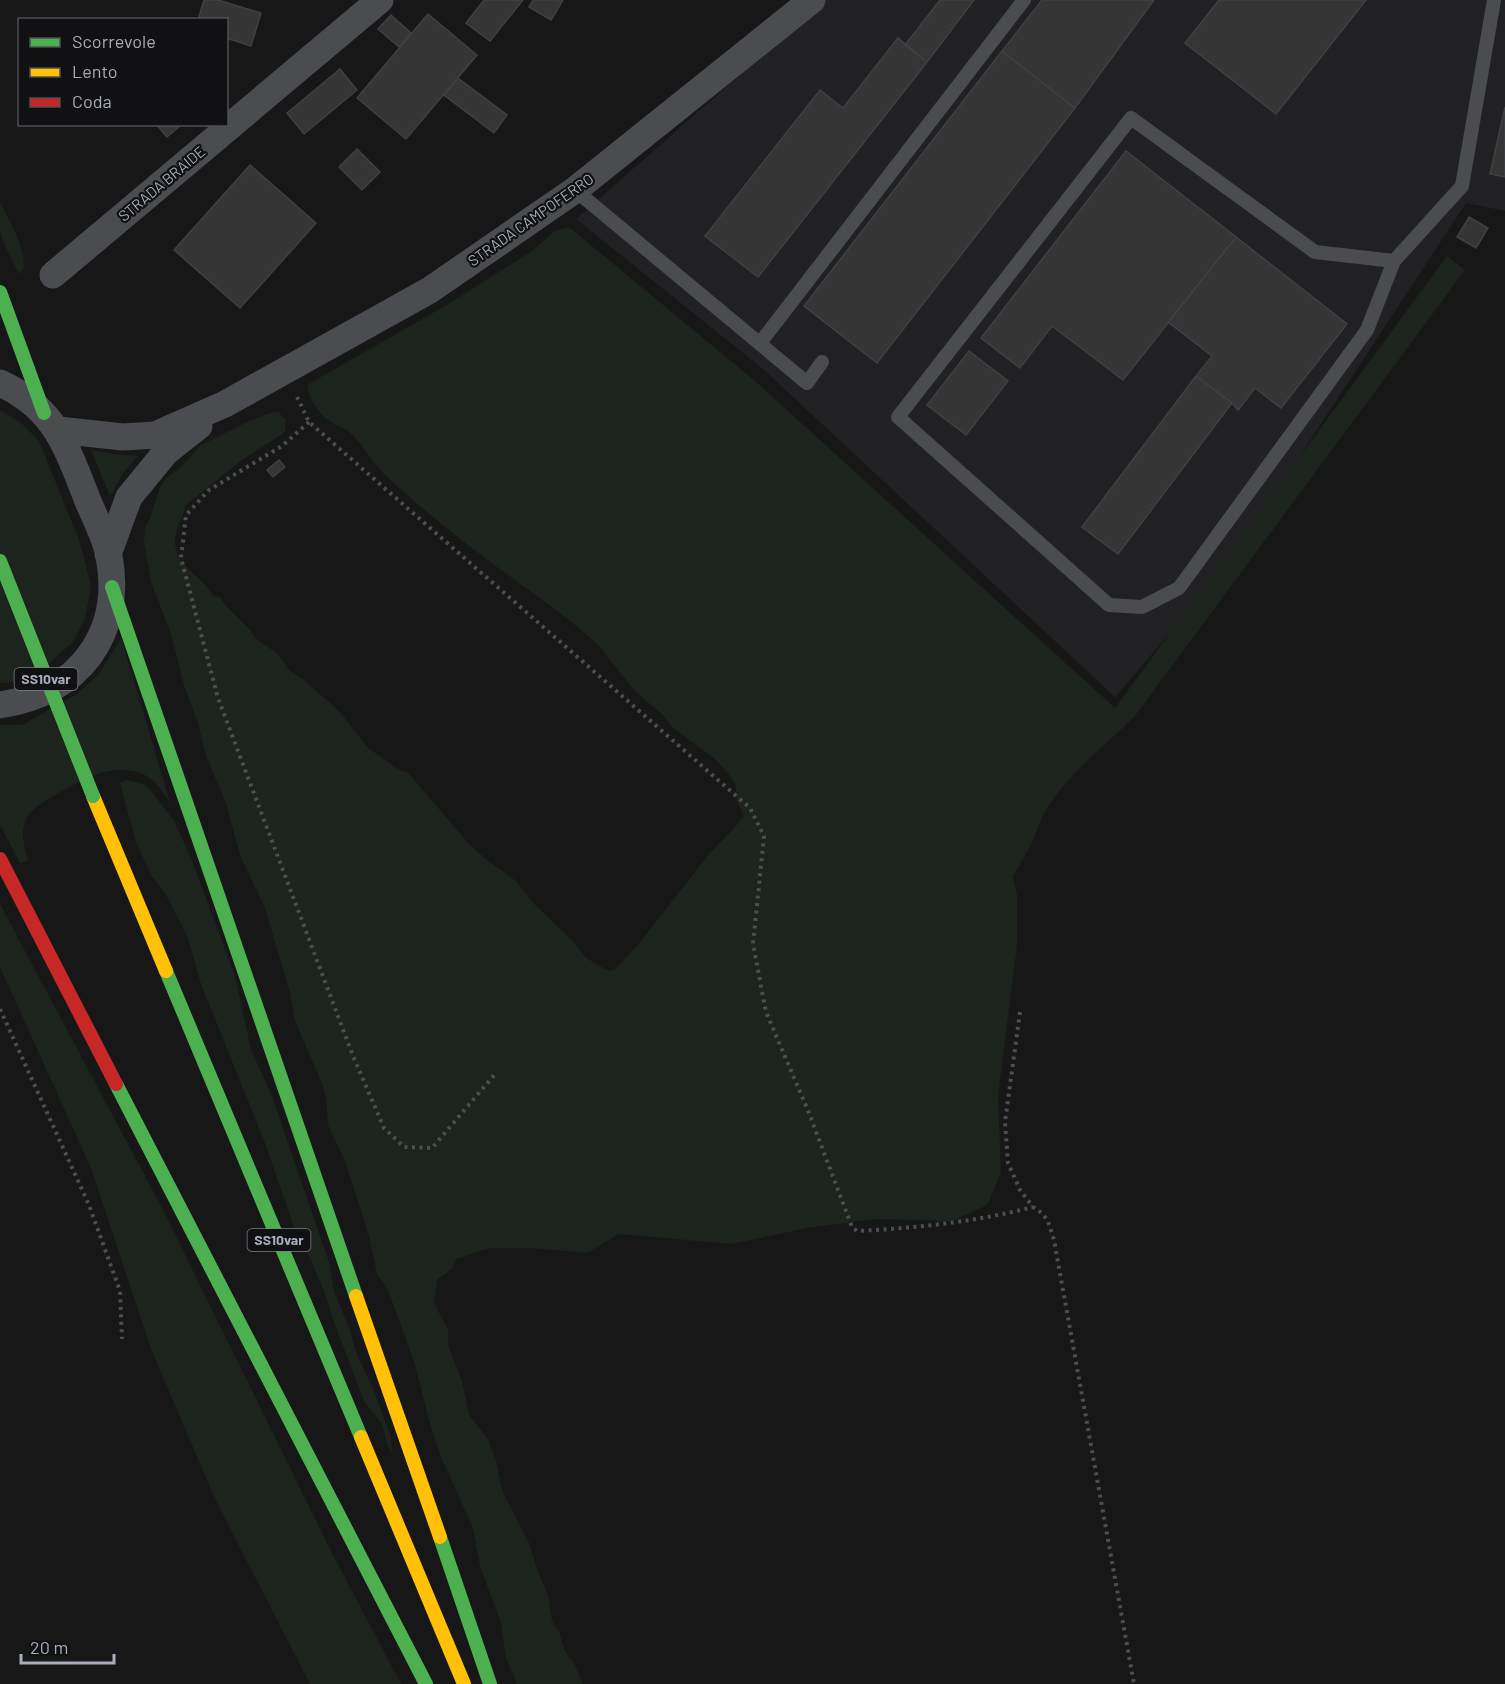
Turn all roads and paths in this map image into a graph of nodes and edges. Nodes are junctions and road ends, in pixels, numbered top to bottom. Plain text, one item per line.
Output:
1 (380, 0) edge
2 (812, 0) edge
3 (1023, 0) edge
4 (1494, 0) edge
5 (575, 190) junction
6 (1394, 261) junction
7 (53, 274) dead end
8 (0, 292) edge
9 (760, 343) junction
10 (822, 362) dead end
11 (285, 372) junction
12 (0, 383) edge
13 (225, 404) junction
14 (51, 421) junction
15 (309, 422) junction
16 (108, 554) junction
17 (0, 561) edge
18 (112, 586) junction
19 (0, 705) edge
20 (0, 859) edge
21 (0, 1009) edge
22 (1020, 1012) dead end
23 (496, 1073) dead end
24 (1033, 1207) junction
25 (122, 1340) dead end
26 (426, 1684) edge
27 (464, 1684) edge
28 (490, 1684) edge
29 (1134, 1684) edge

1 - 7 street, STRADA BRAIDE
2 - 5 street, STRADA CAMPOFERRO
3 - 9 lane
4 - 6 lane
5 - 9 lane
5 - 11 street, STRADA CAMPOFERRO
6 - 6 lane
8 - 14 highway
9 - 10 lane
11 - 13 street, STRADA CAMPOFERRO
11 - 15 path
12 - 14 street
13 - 14 street
13 - 16 street
14 - 16 street
15 - 23 path
15 - 24 path
16 - 18 street
17 - 27 highway, SS10var, bridge
18 - 19 street
18 - 28 highway
20 - 26 highway
21 - 25 path
22 - 24 path
24 - 29 path

